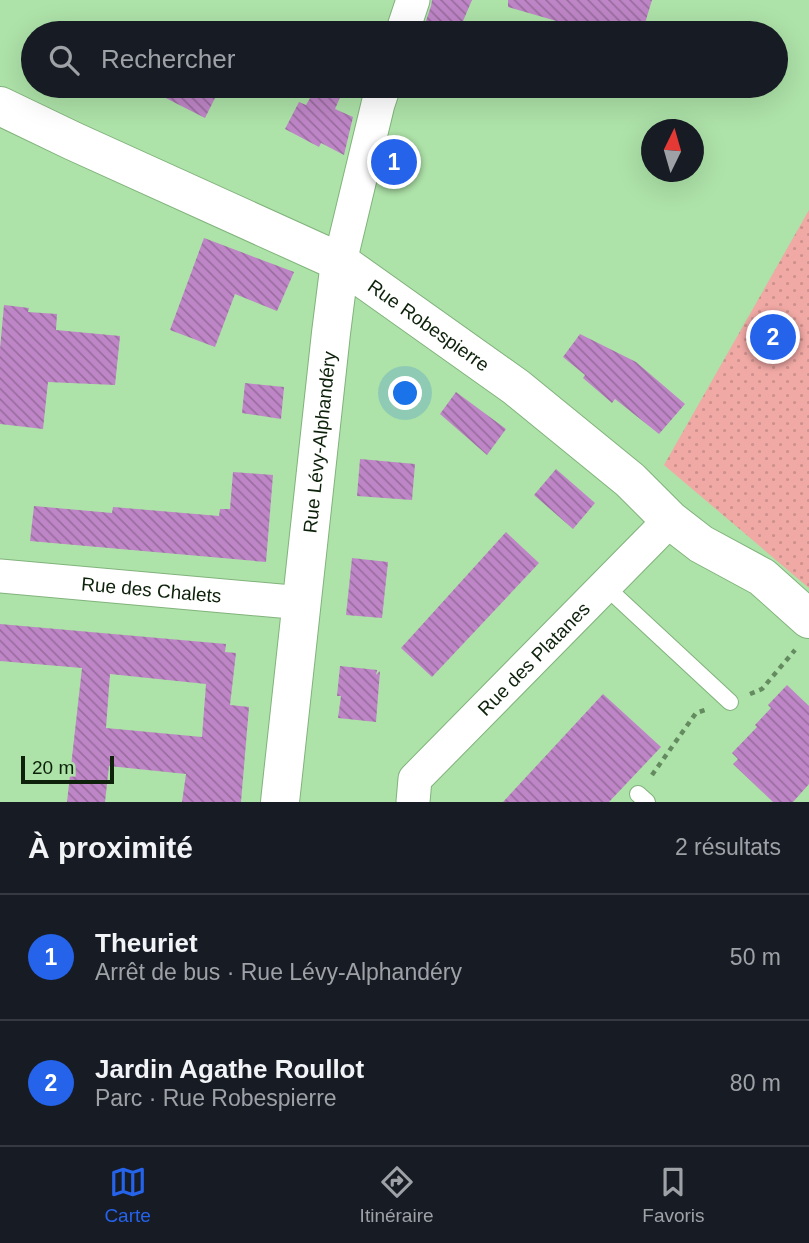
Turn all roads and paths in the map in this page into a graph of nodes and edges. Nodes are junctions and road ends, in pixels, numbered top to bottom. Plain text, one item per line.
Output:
1 (414, 0) edge
2 (406, 21) edge
3 (380, 98) edge
4 (0, 106) edge
5 (340, 262) junction
6 (670, 520) junction
7 (0, 576) edge
8 (605, 586) junction
9 (303, 603) junction
10 (809, 620) edge
11 (730, 702) dead end
12 (281, 802) edge
13 (413, 802) edge

1 - 2 street
3 - 5 street, Rue Lévy-Alphandéry
4 - 5 street, Rue Robespierre
5 - 6 street, Rue Robespierre
5 - 9 street, Rue Lévy-Alphandéry
6 - 8 street, Rue des Platanes
6 - 10 street, Rue Robespierre
7 - 9 street, Rue des Chalets
8 - 11 lane
8 - 13 street, Rue des Platanes
9 - 12 street, Rue Lévy-Alphandéry

